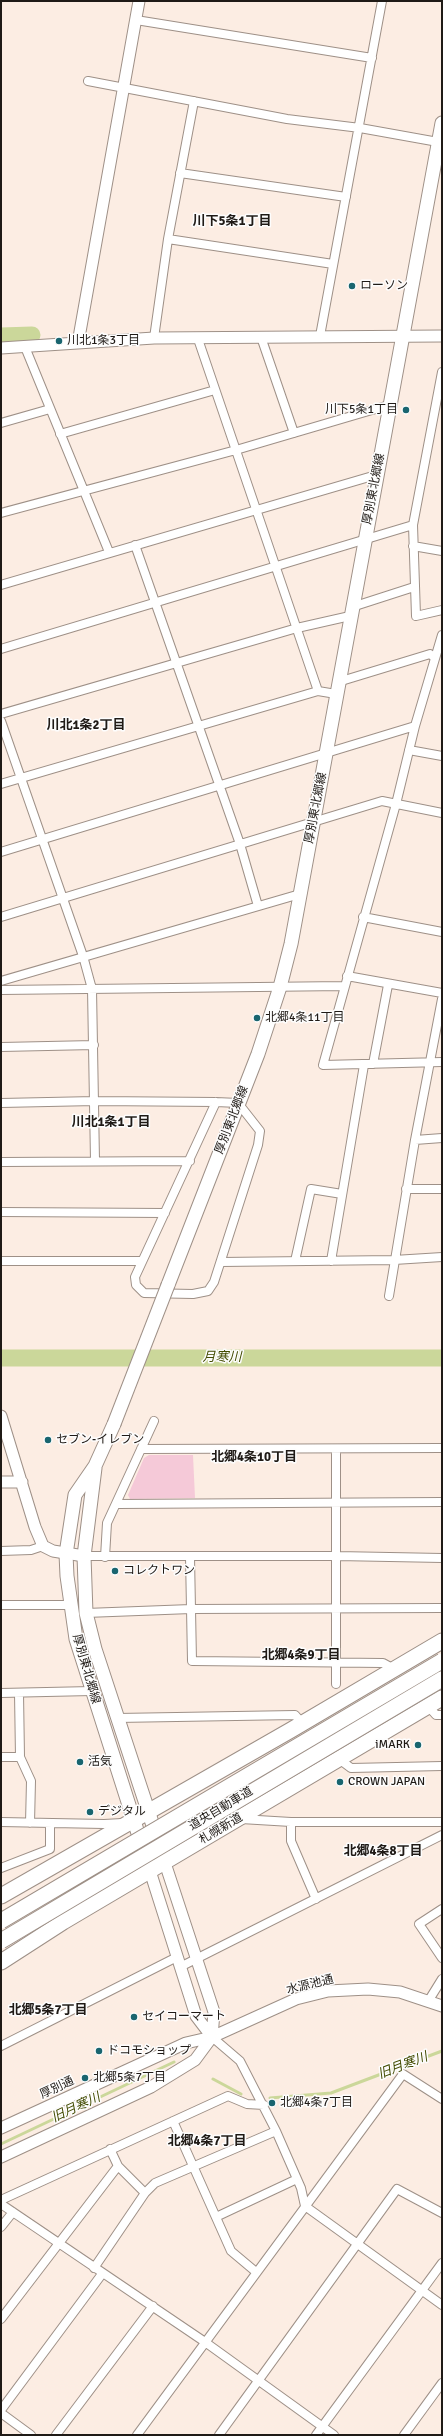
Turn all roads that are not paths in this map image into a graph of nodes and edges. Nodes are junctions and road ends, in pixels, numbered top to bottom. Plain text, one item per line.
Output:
1 (139, 1) edge
2 (382, 1) edge
3 (136, 20) junction
4 (372, 58) junction
5 (88, 81) dead end
6 (124, 88) junction
7 (194, 101) junction
8 (442, 123) edge
9 (360, 128) junction
10 (438, 142) junction
11 (180, 173) junction
12 (346, 197) junction
13 (168, 239) junction
14 (333, 264) junction
15 (320, 336) junction
16 (402, 336) junction
17 (442, 336) edge
18 (261, 337) junction
19 (154, 338) junction
20 (198, 338) junction
21 (78, 343) junction
22 (25, 347) junction
23 (1, 348) edge
24 (442, 372) edge
25 (216, 390) junction
26 (390, 405) junction
27 (50, 409) junction
28 (1, 423) edge
29 (294, 433) junction
30 (60, 434) junction
31 (236, 450) junction
32 (376, 475) junction
33 (84, 490) junction
34 (256, 510) junction
35 (1, 513) edge
36 (413, 525) junction
37 (364, 541) junction
38 (136, 545) junction
39 (413, 546) junction
40 (442, 551) edge
41 (110, 552) junction
42 (276, 568) junction
43 (1, 585) edge
44 (414, 586) junction
45 (156, 602) junction
46 (442, 610) edge
47 (351, 612) junction
48 (297, 628) junction
49 (442, 635) edge
50 (1, 649) edge
51 (435, 658) junction
52 (177, 661) junction
53 (337, 688) junction
54 (318, 691) junction
55 (1, 714) edge
56 (1, 721) edge
57 (199, 724) junction
58 (415, 726) junction
59 (409, 750) junction
60 (326, 752) junction
61 (442, 756) edge
62 (21, 778) junction
63 (1, 784) edge
64 (219, 786) junction
65 (396, 804) junction
66 (442, 812) edge
67 (313, 822) junction
68 (41, 839) junction
69 (240, 844) junction
70 (1, 852) edge
71 (300, 894) junction
72 (63, 898) junction
73 (258, 906) junction
74 (1, 917) edge
75 (363, 917) junction
76 (442, 932) edge
77 (83, 956) junction
78 (347, 976) junction
79 (1, 981) edge
80 (388, 985) junction
81 (344, 986) junction
82 (280, 987) junction
83 (92, 989) junction
84 (1, 990) edge
85 (442, 993) edge
86 (442, 999) edge
87 (94, 1045) junction
88 (1, 1047) edge
89 (430, 1062) junction
90 (442, 1062) edge
91 (373, 1064) junction
92 (364, 1065) junction
93 (95, 1101) junction
94 (216, 1102) junction
95 (1, 1103) edge
96 (238, 1103) junction
97 (442, 1138) edge
98 (414, 1140) junction
99 (96, 1161) junction
100 (190, 1161) junction
101 (1, 1162) edge
102 (406, 1189) junction
103 (442, 1189) edge
104 (342, 1194) junction
105 (1, 1212) edge
106 (165, 1213) junction
107 (442, 1257) edge
108 (394, 1260) junction
109 (1, 1261) edge
110 (141, 1261) junction
111 (295, 1261) junction
112 (330, 1261) junction
113 (221, 1262) junction
114 (389, 1296) dead end
115 (1, 1416) edge
116 (154, 1421) dead end
117 (442, 1448) edge
118 (141, 1449) junction
119 (336, 1449) junction
120 (95, 1466) junction
121 (1, 1482) edge
122 (22, 1482) junction
123 (442, 1502) edge
124 (336, 1503) junction
125 (117, 1504) junction
126 (43, 1546) junction
127 (1, 1550) edge
128 (66, 1554) junction
129 (84, 1556) junction
130 (337, 1556) junction
131 (105, 1557) junction
132 (190, 1557) junction
133 (442, 1558) edge
134 (1, 1605) edge
135 (70, 1605) junction
136 (337, 1607) junction
137 (442, 1608) edge
138 (191, 1609) junction
139 (86, 1613) junction
140 (442, 1641) edge
141 (442, 1661) edge
142 (336, 1662) junction
143 (394, 1669) junction
144 (442, 1679) edge
145 (336, 1684) dead end
146 (92, 1691) junction
147 (1, 1693) edge
148 (19, 1693) junction
149 (442, 1698) edge
150 (428, 1706) junction
151 (442, 1715) edge
152 (117, 1718) junction
153 (302, 1724) junction
154 (1, 1756) edge
155 (20, 1756) junction
156 (340, 1760) junction
157 (442, 1766) edge
158 (147, 1811) junction
159 (237, 1819) junction
160 (132, 1821) junction
161 (1, 1822) edge
162 (291, 1822) junction
163 (442, 1822) edge
164 (30, 1823) junction
165 (50, 1823) junction
166 (442, 1836) edge
167 (165, 1863) junction
168 (1, 1868) edge
169 (150, 1871) junction
170 (1, 1896) edge
171 (316, 1899) junction
172 (442, 1909) edge
173 (1, 1921) edge
174 (1, 1941) edge
175 (442, 1958) edge
176 (197, 1959) junction
177 (1, 1962) edge
178 (179, 1962) junction
179 (442, 1978) edge
180 (429, 2000) junction
181 (442, 2006) edge
182 (212, 2037) junction
183 (1, 2046) edge
184 (442, 2099) edge
185 (264, 2105) junction
186 (173, 2121) junction
187 (1, 2128) edge
188 (276, 2131) junction
189 (110, 2149) junction
190 (1, 2157) edge
191 (118, 2166) junction
192 (194, 2168) junction
193 (297, 2179) junction
194 (145, 2193) junction
195 (1, 2200) edge
196 (1, 2204) edge
197 (305, 2206) junction
198 (13, 2212) junction
199 (442, 2212) edge
200 (216, 2217) junction
201 (1, 2227) edge
202 (58, 2244) junction
203 (359, 2244) junction
204 (442, 2263) edge
205 (94, 2268) junction
206 (256, 2272) junction
207 (102, 2274) junction
208 (422, 2290) junction
209 (442, 2305) edge
210 (153, 2306) junction
211 (1, 2319) edge
212 (205, 2342) junction
213 (260, 2381) junction
214 (442, 2383) edge
215 (1, 2410) edge
216 (1, 2413) edge
217 (322, 2426) junction
218 (31, 2435) edge
219 (56, 2435) edge
220 (137, 2435) edge
221 (219, 2435) edge
222 (316, 2435) edge
223 (334, 2435) edge
224 (404, 2435) edge

1 - 3 street
2 - 4 street
3 - 4 street
3 - 6 street
4 - 9 street
5 - 6 street
6 - 7 street
6 - 21 street
7 - 9 street
7 - 11 street
8 - 10 main road, 厚別東北郷線
9 - 10 street
9 - 12 street
10 - 16 main road, 厚別東北郷線
11 - 12 street
11 - 13 street
12 - 14 street
13 - 14 street
13 - 19 street
14 - 15 street
15 - 16 street
15 - 18 street
16 - 17 street
16 - 26 main road, 厚別東北郷線
18 - 20 street
18 - 29 street
19 - 20 street
19 - 21 street
20 - 25 street
21 - 22 street
22 - 23 street
22 - 27 street
24 - 36 street
25 - 30 street
25 - 31 street
26 - 29 street
26 - 32 main road, 厚別東北郷線
27 - 28 street
27 - 30 street
29 - 31 street
30 - 33 street
31 - 33 street
31 - 34 street
32 - 34 street
32 - 37 main road, 厚別東北郷線
33 - 35 street
33 - 41 street
34 - 38 street
34 - 42 street
36 - 37 street
36 - 39 street
37 - 42 street
37 - 47 main road, 厚別東北郷線
38 - 41 street
38 - 45 street
39 - 40 street
39 - 44 street
41 - 43 street
42 - 45 street
42 - 48 street
44 - 46 street
44 - 47 street
45 - 50 street
45 - 52 street
47 - 48 street
47 - 53 main road, 厚別東北郷線
48 - 52 street
48 - 54 street
49 - 51 street
51 - 53 street
51 - 58 street
52 - 55 street
52 - 57 street
53 - 54 street
53 - 60 main road, 厚別東北郷線
54 - 57 street
56 - 62 street
57 - 62 street
57 - 64 street
58 - 59 street
58 - 60 street
59 - 61 street
59 - 65 street
60 - 64 street
60 - 67 main road, 厚別東北郷線
62 - 63 street
62 - 68 street
64 - 68 street
64 - 69 street
65 - 66 street
65 - 67 street
65 - 75 street
67 - 69 street
67 - 71 main road, 厚別東北郷線
68 - 70 street
68 - 72 street
69 - 72 street
69 - 73 street
71 - 73 street
71 - 82 main road, 厚別東北郷線
72 - 74 street
72 - 77 street
73 - 77 street
75 - 76 street
75 - 78 street
77 - 79 street
77 - 83 street
78 - 80 street
78 - 81 street
80 - 85 street
80 - 91 street
81 - 82 street
81 - 92 street
82 - 83 street
82 - 96 main road, 厚別東北郷線
83 - 84 street
83 - 87 street
86 - 89 street
87 - 88 street
87 - 93 street
89 - 90 street
89 - 91 street
89 - 98 street
91 - 92 street
92 - 104 street
93 - 94 street
93 - 95 street
93 - 99 street
94 - 96 street
94 - 100 street
96 - 113 street
96 - 120 main road, 厚別東北郷線, bridge
97 - 98 street
98 - 102 street
99 - 100 street
99 - 101 street
100 - 106 street
102 - 103 street
102 - 108 street
104 - 111 street
104 - 112 street
105 - 106 street
106 - 110 street
107 - 108 street
108 - 112 street
108 - 114 street
109 - 110 street
110 - 113 street
111 - 112 street
111 - 113 street
115 - 122 street
116 - 118 street
117 - 119 street
118 - 119 street
118 - 125 street
119 - 124 street
120 - 128 main road, 厚別東北郷線
120 - 129 main road, 厚別東北郷線
121 - 122 street
122 - 126 street
123 - 124 street
124 - 125 street
124 - 130 street
125 - 131 street
126 - 127 street
126 - 128 street
128 - 129 street
128 - 135 main road, 厚別東北郷線
129 - 131 street
129 - 139 main road, 厚別東北郷線
130 - 132 street
130 - 133 street
130 - 136 street
131 - 132 street
132 - 138 street
134 - 135 street
135 - 146 main road, 厚別東北郷線
136 - 137 street
136 - 138 street
136 - 142 street
138 - 139 street
138 - 142 street
139 - 152 main road, 厚別東北郷線
140 - 143 highway
141 - 173 highway, 道央自動車道, bridge
142 - 143 street
142 - 145 street
143 - 153 highway
144 - 174 highway, 道央自動車道, bridge
146 - 148 street
146 - 160 main road, 厚別東北郷線
147 - 148 street
148 - 155 street
149 - 150 highway, 札幌新道
150 - 151 street
150 - 156 highway, 札幌新道
152 - 153 street
152 - 158 main road, 厚別東北郷線
153 - 158 highway
154 - 155 street
155 - 164 street
156 - 157 street
156 - 159 highway, 札幌新道
158 - 160 highway
158 - 167 main road, 厚別東北郷線
159 - 162 street
159 - 167 highway, 札幌新道
160 - 165 street
160 - 169 main road, 厚別東北郷線
160 - 170 highway
161 - 164 street
162 - 163 street
162 - 171 street
164 - 165 street
165 - 168 street
166 - 171 street
167 - 169 highway, 札幌新道
167 - 176 street
169 - 177 highway, 札幌新道
169 - 178 street
171 - 176 street
172 - 175 street
176 - 178 street
176 - 182 street
178 - 182 street
178 - 183 street
179 - 180 street
180 - 181 street, 水源池通
180 - 182 street, 水源池通
182 - 185 street
182 - 187 street, 厚別通
182 - 190 street
184 - 197 street
185 - 186 street
185 - 188 street
186 - 189 street
186 - 192 street
188 - 192 street
188 - 193 street
189 - 191 street
189 - 195 street
191 - 194 street
191 - 202 street
192 - 194 street
192 - 200 street
193 - 197 street
193 - 200 street
194 - 205 street
196 - 198 street
197 - 203 street
197 - 206 street
198 - 201 street
198 - 202 street
199 - 203 street
200 - 206 street
202 - 205 street
202 - 211 street
203 - 208 street
203 - 213 street
204 - 208 street
205 - 207 street
206 - 212 street
207 - 210 street
207 - 215 street
208 - 209 street
208 - 217 street
210 - 212 street
210 - 219 street
212 - 213 street
212 - 220 street
213 - 217 street
213 - 221 street
214 - 224 street
216 - 218 street
217 - 222 street
217 - 223 street

